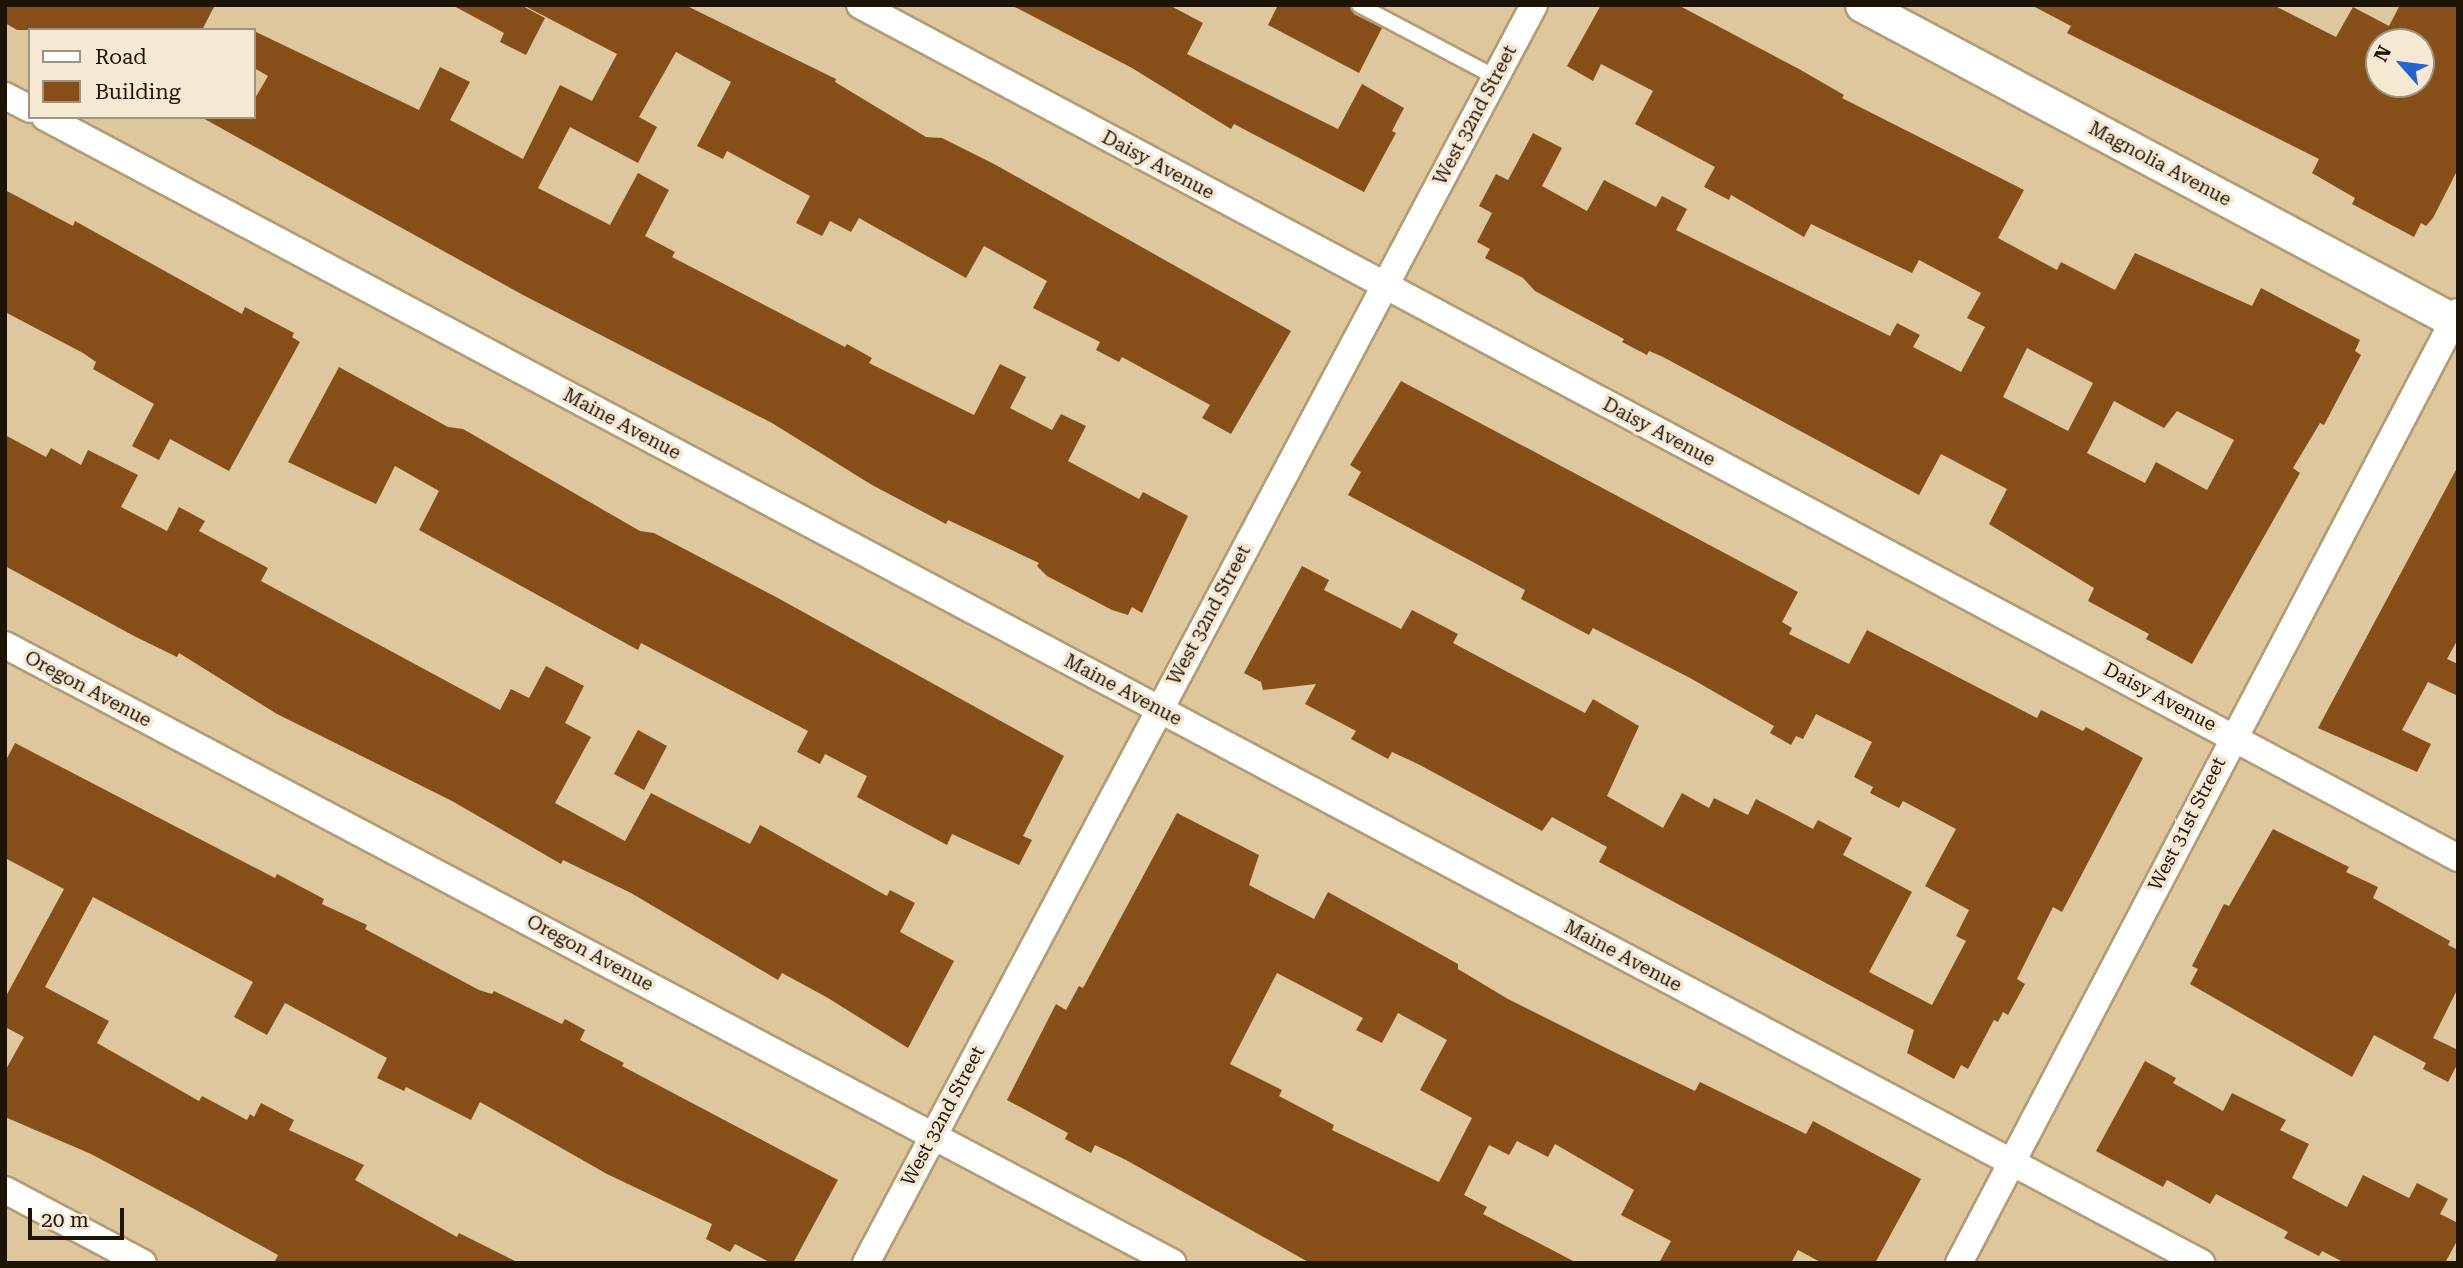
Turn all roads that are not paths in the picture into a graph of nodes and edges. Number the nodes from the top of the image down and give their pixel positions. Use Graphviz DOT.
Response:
graph roads {
  1 [pos="860,5"];
  2 [pos="1359,5"];
  3 [pos="1534,5"];
  4 [pos="1862,5"];
  5 [pos="1495,77"];
  6 [pos="5,96"];
  7 [pos="28,108"];
  8 [pos="48,119"];
  9 [pos="1383,286"];
  10 [pos="2456,318"];
  11 [pos="5,645"];
  12 [pos="1160,709"];
  13 [pos="2233,736"];
  14 [pos="2458,858"];
  15 [pos="933,1135"];
  16 [pos="2013,1164"];
  17 [pos="5,1190"];
  18 [pos="143,1263"];
  19 [pos="866,1263"];
  20 [pos="1174,1263"];
  21 [pos="1959,1263"];
  22 [pos="2201,1263"];
  1 -- 9 [label="street, Daisy Avenue"];
  2 -- 5 [label="lane"];
  3 -- 5 [label="street, West 32nd Street"];
  4 -- 10 [label="street, Magnolia Avenue"];
  5 -- 9 [label="street, West 32nd Street"];
  6 -- 7 [label="street"];
  8 -- 12 [label="street, Maine Avenue"];
  9 -- 12 [label="street, West 32nd Street"];
  9 -- 13 [label="street, Daisy Avenue"];
  10 -- 13 [label="street, West 31st Street"];
  11 -- 15 [label="street, Oregon Avenue"];
  12 -- 15 [label="street, West 32nd Street"];
  12 -- 16 [label="street, Maine Avenue"];
  13 -- 14 [label="street, Daisy Avenue"];
  13 -- 16 [label="street, West 31st Street"];
  15 -- 19 [label="street, West 32nd Street"];
  15 -- 20 [label="street, Oregon Avenue"];
  16 -- 21 [label="street, West 31st Street"];
  16 -- 22 [label="street, Maine Avenue"];
  17 -- 18 [label="street"];
}
